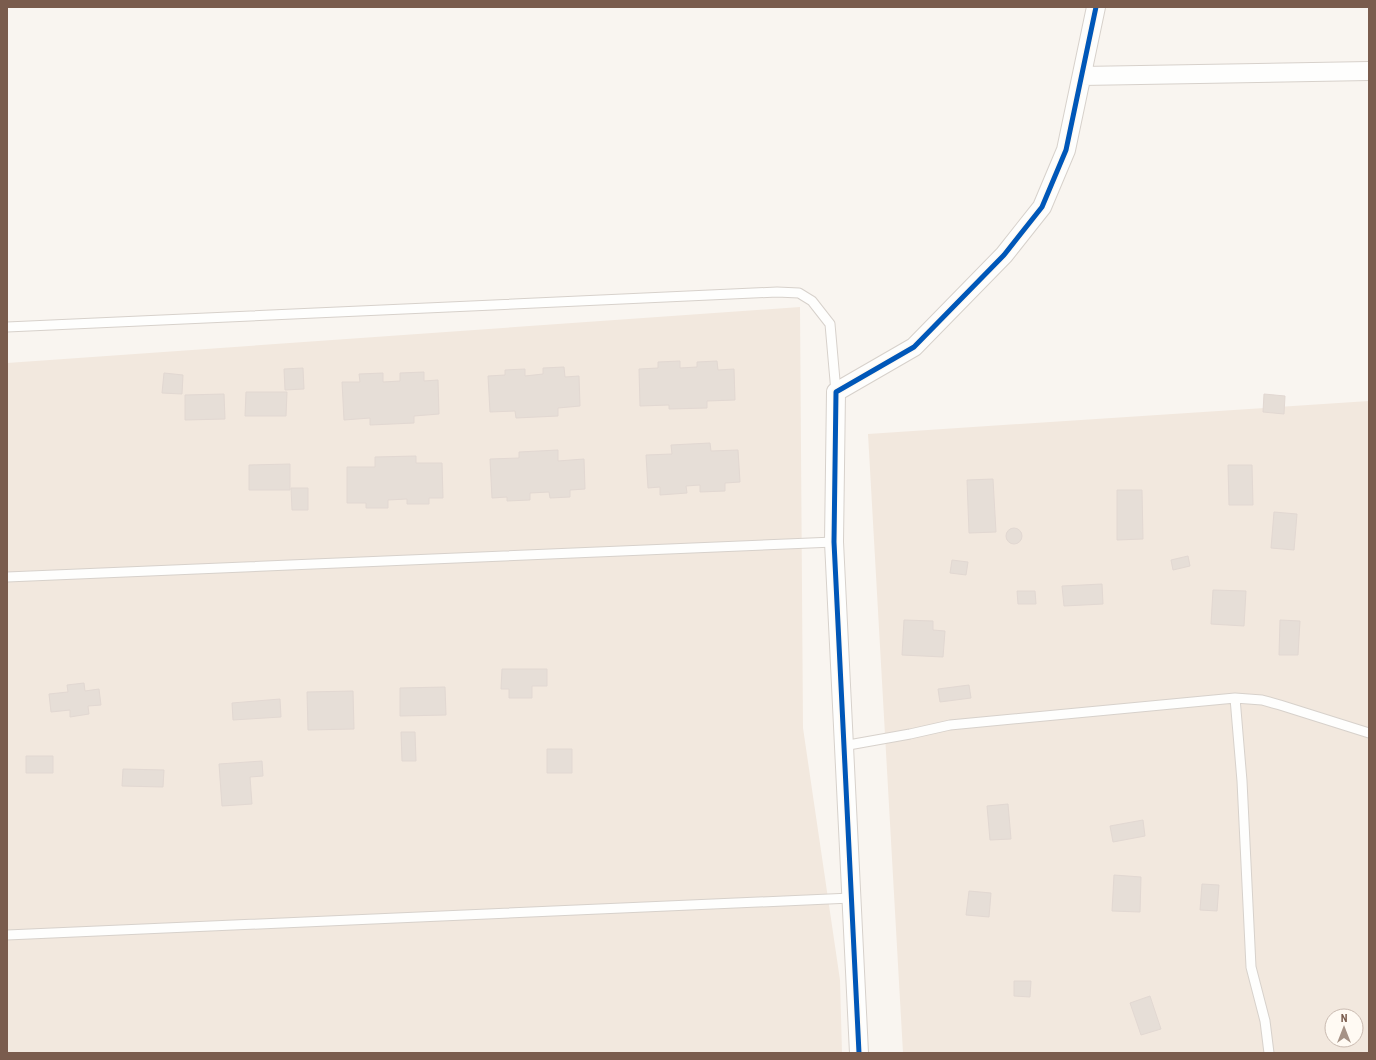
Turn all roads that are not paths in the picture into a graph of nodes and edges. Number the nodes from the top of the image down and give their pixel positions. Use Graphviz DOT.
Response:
graph roads {
  1 [pos="1096,7"];
  2 [pos="1369,71"];
  3 [pos="1082,76"];
  4 [pos="7,327"];
  5 [pos="836,392"];
  6 [pos="834,542"];
  7 [pos="7,577"];
  8 [pos="1235,698"];
  9 [pos="1369,732"];
  10 [pos="843,746"];
  11 [pos="851,898"];
  12 [pos="7,935"];
  13 [pos="859,1053"];
  14 [pos="1269,1053"];
  1 -- 3 [label="street"];
  2 -- 3 [label="street"];
  3 -- 5 [label="street"];
  4 -- 5 [label="lane"];
  5 -- 6 [label="street"];
  6 -- 7 [label="lane"];
  6 -- 10 [label="street"];
  8 -- 9 [label="lane"];
  8 -- 10 [label="lane"];
  8 -- 14 [label="lane"];
  10 -- 11 [label="street"];
  11 -- 12 [label="lane"];
  11 -- 13 [label="street"];
}
